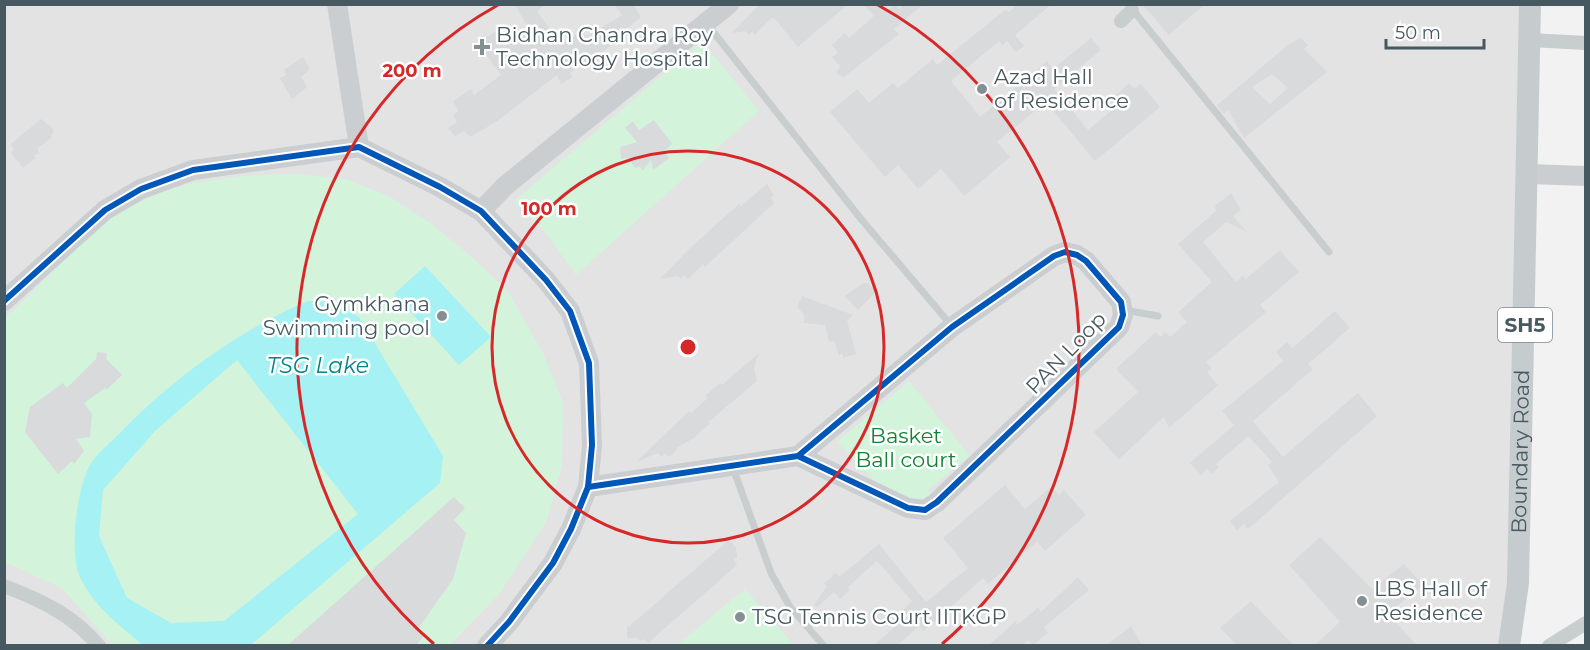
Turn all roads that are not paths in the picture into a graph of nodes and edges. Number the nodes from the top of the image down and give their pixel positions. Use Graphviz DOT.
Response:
graph roads {
  1 [pos="337,4"];
  2 [pos="729,4"];
  3 [pos="1530,4"];
  4 [pos="1133,6"];
  5 [pos="1121,21"];
  6 [pos="707,24"];
  7 [pos="1530,40"];
  8 [pos="1586,43"];
  9 [pos="359,147"];
  10 [pos="1528,174"];
  11 [pos="1586,176"];
  12 [pos="481,211"];
  13 [pos="1329,252"];
  14 [pos="4,301"];
  15 [pos="1122,310"];
  16 [pos="1158,315"];
  17 [pos="952,327"];
  18 [pos="798,456"];
  19 [pos="732,466"];
  20 [pos="588,487"];
  21 [pos="4,586"];
  22 [pos="1586,623"];
  23 [pos="99,645"];
  24 [pos="487,645"];
  25 [pos="824,645"];
  26 [pos="1509,645"];
  27 [pos="1549,645"];
  1 -- 9 [label="street"];
  2 -- 6 [label="street"];
  3 -- 7 [label="main road, Boundary Road / SH5"];
  4 -- 5 [label="street"];
  4 -- 13 [label="lane"];
  6 -- 12 [label="street"];
  6 -- 17 [label="lane"];
  7 -- 8 [label="street"];
  7 -- 10 [label="main road, Boundary Road / SH5"];
  9 -- 12 [label="street"];
  9 -- 14 [label="street"];
  10 -- 11 [label="street"];
  10 -- 26 [label="main road, Boundary Road / SH5"];
  12 -- 20 [label="street"];
  15 -- 16 [label="lane"];
  15 -- 17 [label="street, PAN Loop"];
  15 -- 18 [label="street, PAN Loop"];
  17 -- 18 [label="street, PAN Loop"];
  18 -- 19 [label="street"];
  19 -- 20 [label="street"];
  19 -- 25 [label="lane"];
  20 -- 24 [label="street"];
  21 -- 23 [label="street"];
  22 -- 27 [label="street"];
}
